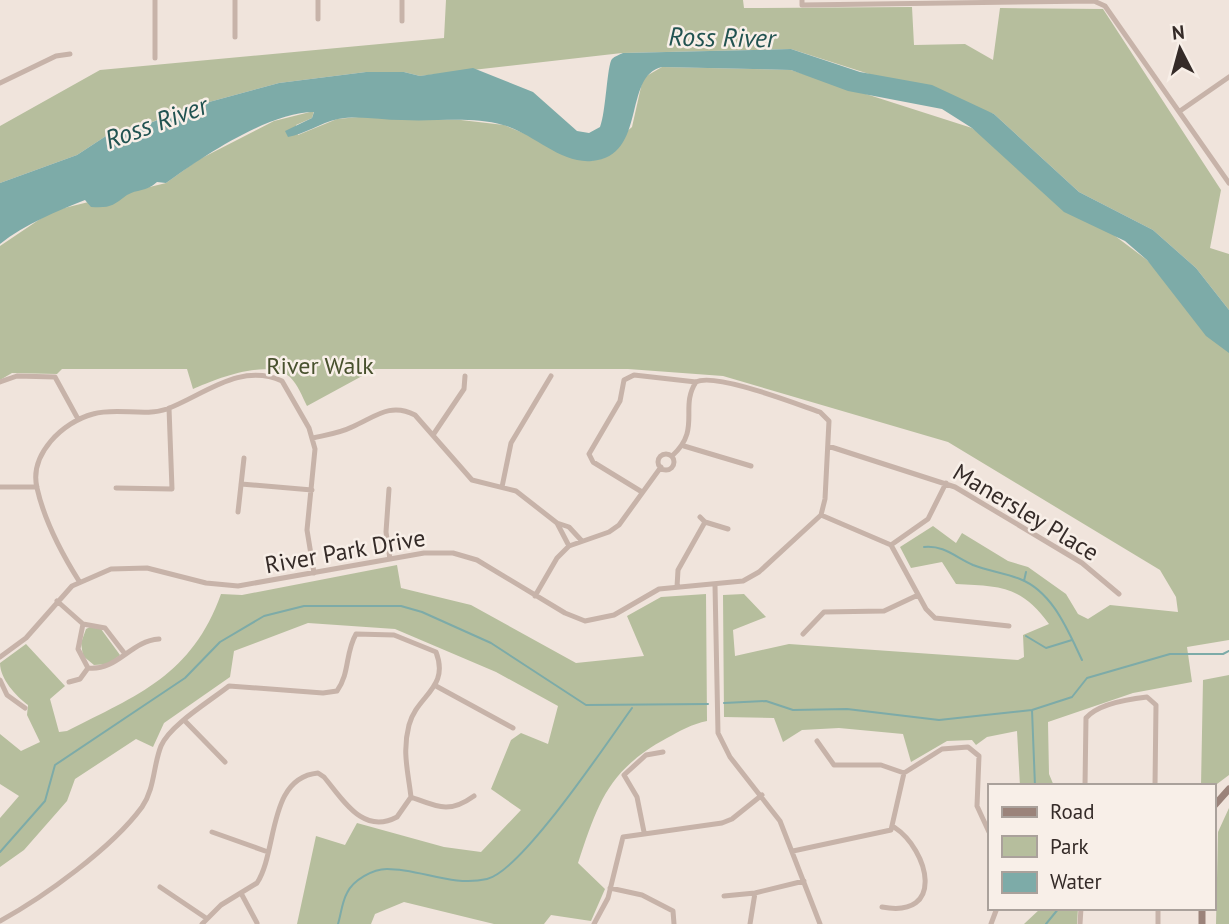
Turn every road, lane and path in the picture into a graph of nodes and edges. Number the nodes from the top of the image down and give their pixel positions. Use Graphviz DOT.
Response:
graph roads {
  1 [pos="155,0"];
  2 [pos="235,0"];
  3 [pos="318,0"];
  4 [pos="402,0"];
  5 [pos="954,1"];
  6 [pos="1031,1"];
  7 [pos="1070,1"];
  8 [pos="1095,1"];
  9 [pos="802,2"];
  10 [pos="318,19"];
  11 [pos="402,22"];
  12 [pos="235,37"];
  13 [pos="70,54"];
  14 [pos="155,58"];
  15 [pos="1229,77"];
  16 [pos="0,83"];
  17 [pos="1180,111"];
  18 [pos="1229,183"];
  19 [pos="465,376"];
  20 [pos="551,376"];
  21 [pos="0,382"];
  22 [pos="696,383"];
  23 [pos="169,408"];
  24 [pos="78,419"];
  25 [pos="433,435"];
  26 [pos="313,438"];
  27 [pos="684,446"];
  28 [pos="828,446"];
  29 [pos="672,456"];
  30 [pos="244,458"];
  31 [pos="751,466"];
  32 [pos="661,467"];
  33 [pos="946,483"];
  34 [pos="241,484"];
  35 [pos="502,486"];
  36 [pos="0,487"];
  37 [pos="37,487"];
  38 [pos="116,488"];
  39 [pos="389,489"];
  40 [pos="312,490"];
  41 [pos="642,492"];
  42 [pos="238,512"];
  43 [pos="821,515"];
  44 [pos="700,517"];
  45 [pos="705,522"];
  46 [pos="557,523"];
  47 [pos="728,529"];
  48 [pos="581,540"];
  49 [pos="891,545"];
  50 [pos="569,546"];
  51 [pos="390,559"];
  52 [pos="314,573"];
  53 [pos="79,581"];
  54 [pos="715,585"];
  55 [pos="677,587"];
  56 [pos="1119,594"];
  57 [pos="918,595"];
  58 [pos="535,596"];
  59 [pos="57,601"];
  60 [pos="83,624"];
  61 [pos="1009,626"];
  62 [pos="803,634"];
  63 [pos="159,639"];
  64 [pos="125,654"];
  65 [pos="0,657"];
  66 [pos="89,668"];
  67 [pos="0,680"];
  68 [pos="69,682"];
  69 [pos="436,686"];
  70 [pos="25,708"];
  71 [pos="185,721"];
  72 [pos="513,728"];
  73 [pos="817,741"];
  74 [pos="663,752"];
  75 [pos="225,762"];
  76 [pos="904,773"];
  77 [pos="1085,784"];
  78 [pos="1155,784"];
  79 [pos="1229,789"];
  80 [pos="762,795"];
  81 [pos="474,796"];
  82 [pos="411,797"];
  83 [pos="1215,805"];
  84 [pos="894,827"];
  85 [pos="988,830"];
  86 [pos="212,832"];
  87 [pos="644,832"];
  88 [pos="793,851"];
  89 [pos="268,852"];
  90 [pos="804,881"];
  91 [pos="160,887"];
  92 [pos="610,888"];
  93 [pos="755,893"];
  94 [pos="242,895"];
  95 [pos="724,896"];
  96 [pos="882,907"];
  97 [pos="206,918"];
  98 [pos="0,921"];
  99 [pos="257,923"];
  100 [pos="202,924"];
  101 [pos="594,924"];
  102 [pos="674,924"];
  103 [pos="750,924"];
  104 [pos="820,924"];
  1 -- 14 [label="street"];
  2 -- 12 [label="street"];
  3 -- 10 [label="street"];
  4 -- 11 [label="street"];
  5 -- 6 [label="street"];
  5 -- 9 [label="street"];
  6 -- 7 [label="street"];
  7 -- 8 [label="street"];
  8 -- 17 [label="street"];
  13 -- 16 [label="street"];
  15 -- 17 [label="street"];
  17 -- 18 [label="street"];
  19 -- 25 [label="street"];
  20 -- 35 [label="street"];
  21 -- 24 [label="street"];
  22 -- 27 [label="street"];
  22 -- 28 [label="street"];
  22 -- 41 [label="street"];
  23 -- 24 [label="street"];
  23 -- 26 [label="street"];
  23 -- 38 [label="street"];
  24 -- 37 [label="street"];
  25 -- 26 [label="street"];
  25 -- 35 [label="street"];
  26 -- 40 [label="street"];
  27 -- 29 [label="street"];
  27 -- 31 [label="street"];
  28 -- 33 [label="street, Manersley Place"];
  28 -- 43 [label="street"];
  29 -- 32 [label="street"];
  29 -- 32 [label="street"];
  30 -- 34 [label="street"];
  32 -- 41 [label="street"];
  33 -- 49 [label="street"];
  33 -- 56 [label="street, Manersley Place"];
  34 -- 40 [label="street"];
  34 -- 42 [label="street"];
  35 -- 46 [label="street"];
  36 -- 37 [label="street"];
  37 -- 53 [label="street"];
  39 -- 51 [label="street"];
  40 -- 52 [label="street"];
  41 -- 48 [label="street"];
  43 -- 49 [label="street"];
  43 -- 54 [label="street, River Park Drive"];
  44 -- 45 [label="street"];
  45 -- 47 [label="street"];
  45 -- 55 [label="street"];
  46 -- 48 [label="street"];
  46 -- 50 [label="street"];
  48 -- 50 [label="street"];
  49 -- 57 [label="street"];
  50 -- 58 [label="street"];
  51 -- 52 [label="street, River Park Drive"];
  51 -- 58 [label="street, River Park Drive"];
  52 -- 53 [label="street, River Park Drive"];
  53 -- 59 [label="street, River Park Drive"];
  54 -- 55 [label="street, River Park Drive"];
  54 -- 80 [label="street"];
  55 -- 58 [label="street, River Park Drive"];
  57 -- 61 [label="street"];
  57 -- 62 [label="street"];
  59 -- 60 [label="street"];
  59 -- 65 [label="street, River Park Drive"];
  60 -- 64 [label="street"];
  60 -- 66 [label="street"];
  63 -- 64 [label="street"];
  64 -- 66 [label="street"];
  66 -- 68 [label="street"];
  67 -- 70 [label="street"];
  69 -- 71 [label="street"];
  69 -- 72 [label="street"];
  69 -- 82 [label="street"];
  71 -- 75 [label="street"];
  71 -- 98 [label="street"];
  73 -- 76 [label="street"];
  74 -- 87 [label="street"];
  76 -- 84 [label="street"];
  76 -- 85 [label="street"];
  77 -- 78 [label="street"];
  79 -- 83 [label="street"];
  80 -- 87 [label="street"];
  80 -- 88 [label="street"];
  81 -- 82 [label="street"];
  82 -- 89 [label="street"];
  84 -- 88 [label="street"];
  84 -- 96 [label="street"];
  86 -- 89 [label="street"];
  87 -- 92 [label="street"];
  88 -- 90 [label="street"];
  89 -- 94 [label="street"];
  90 -- 93 [label="street"];
  90 -- 104 [label="street"];
  91 -- 97 [label="street"];
  92 -- 101 [label="street"];
  92 -- 102 [label="street"];
  93 -- 95 [label="street"];
  93 -- 103 [label="street"];
  94 -- 97 [label="street"];
  94 -- 99 [label="street"];
  97 -- 100 [label="street"];
}
